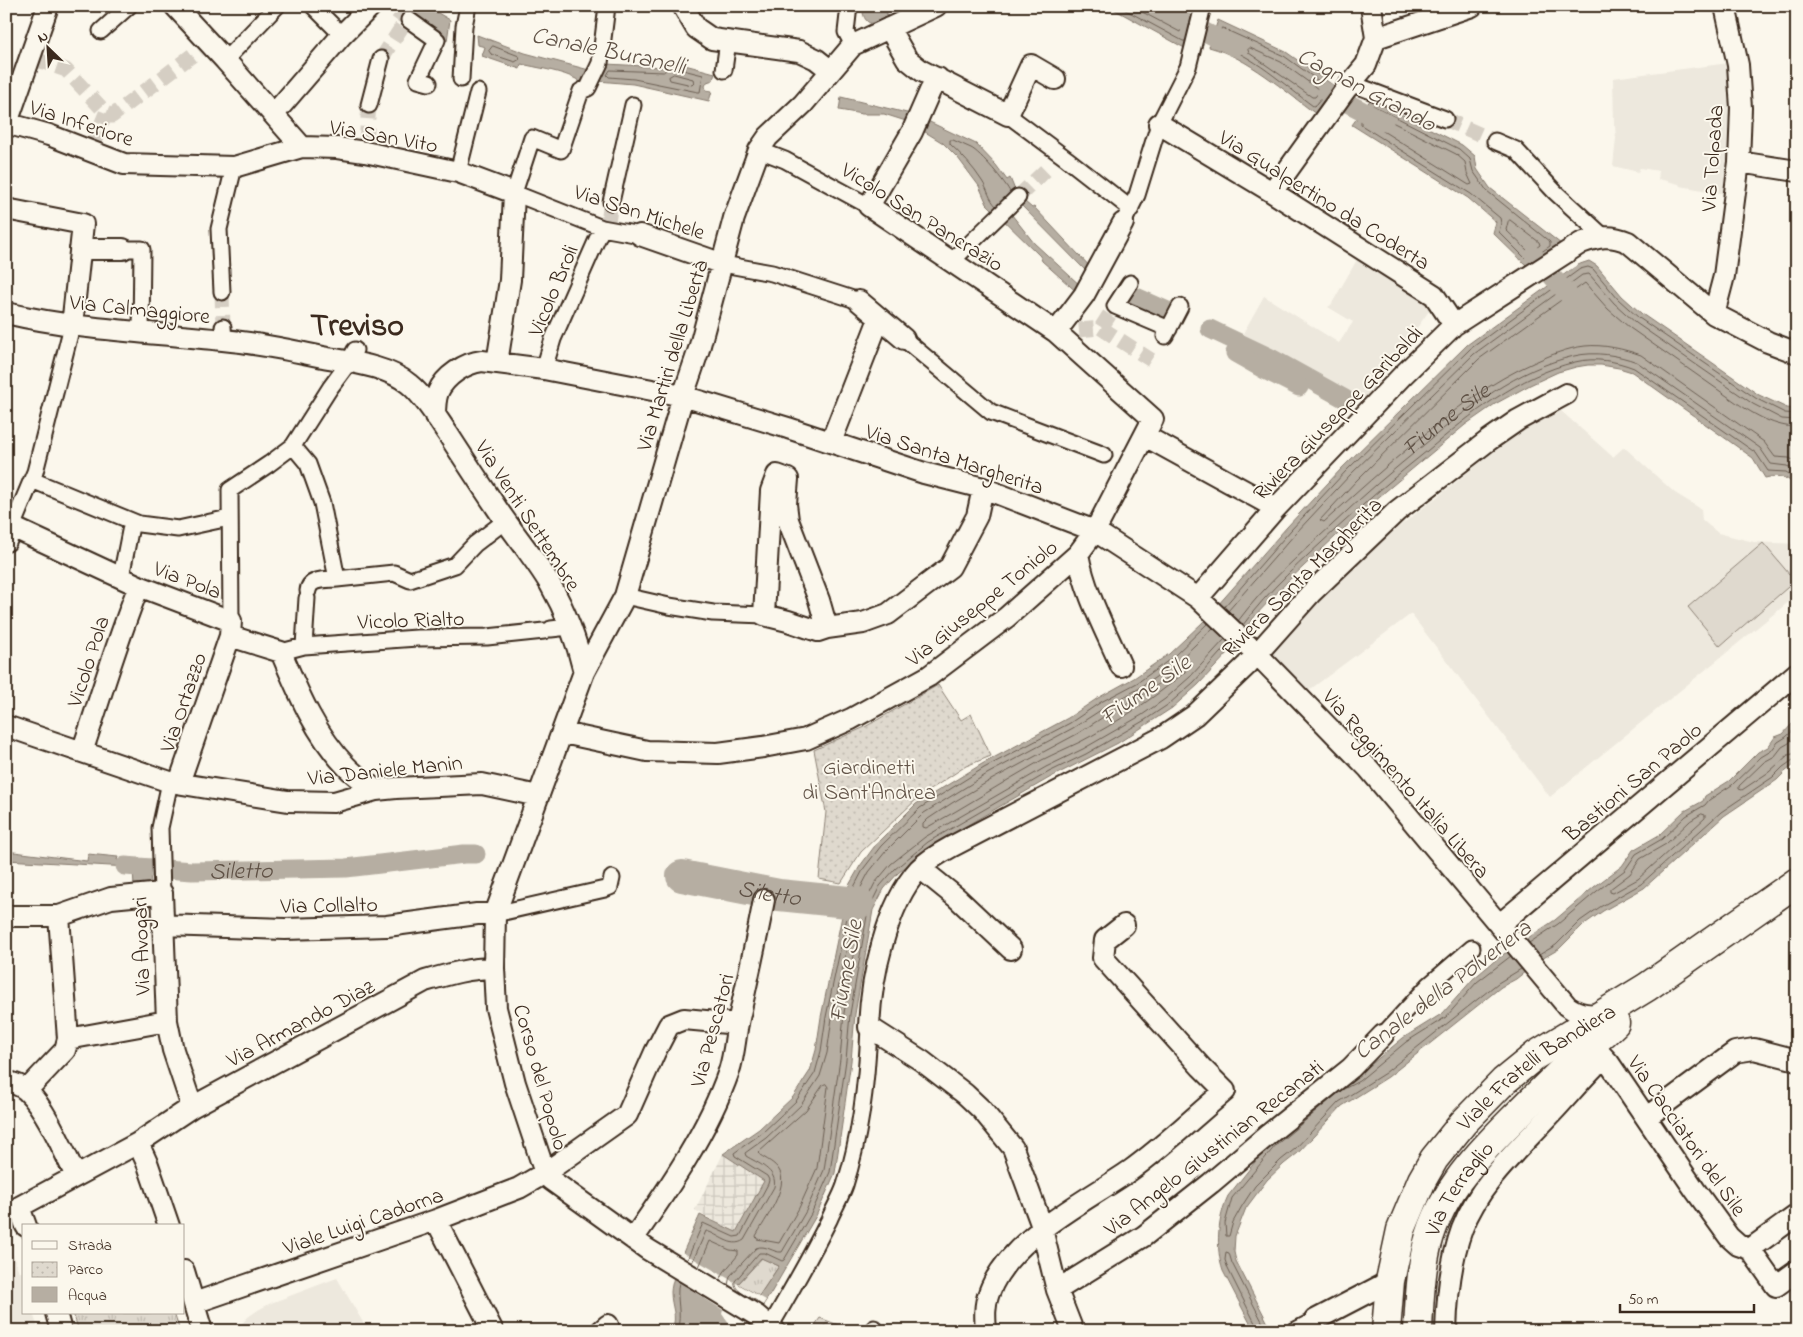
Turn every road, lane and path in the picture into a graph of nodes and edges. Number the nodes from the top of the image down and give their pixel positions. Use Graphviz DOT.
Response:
graph roads {
  1 [pos="48,6"];
  2 [pos="129,6"];
  3 [pos="175,6"];
  4 [pos="277,6"];
  5 [pos="313,6"];
  6 [pos="371,6"];
  7 [pos="468,6"];
  8 [pos="607,6"];
  9 [pos="849,6"];
  10 [pos="1371,6"];
  11 [pos="1472,6"];
  12 [pos="1725,6"];
  13 [pos="930,8"];
  14 [pos="1202,9"];
  15 [pos="688,10"];
  16 [pos="409,20"];
  17 [pos="889,28"];
  18 [pos="101,31"];
  19 [pos="342,35"];
  20 [pos="1376,38"];
  21 [pos="728,41"];
  22 [pos="853,45"];
  23 [pos="381,59"];
  24 [pos="225,60"];
  25 [pos="724,70"];
  26 [pos="830,70"];
  27 [pos="938,78"];
  28 [pos="461,79"];
  29 [pos="1055,79"];
  30 [pos="430,83"];
  31 [pos="1348,86"];
  32 [pos="478,92"];
  33 [pos="369,105"];
  34 [pos="632,105"];
  35 [pos="274,114"];
  36 [pos="1008,115"];
  37 [pos="1445,119"];
  38 [pos="6,123"];
  39 [pos="1159,124"];
  40 [pos="1495,141"];
  41 [pos="302,147"];
  42 [pos="759,150"];
  43 [pos="1739,162"];
  44 [pos="234,167"];
  45 [pos="1797,171"];
  46 [pos="458,172"];
  47 [pos="514,192"];
  48 [pos="1272,192"];
  49 [pos="1018,197"];
  50 [pos="611,202"];
  51 [pos="869,206"];
  52 [pos="6,209"];
  53 [pos="1126,216"];
  54 [pos="606,227"];
  55 [pos="640,236"];
  56 [pos="1590,241"];
  57 [pos="80,249"];
  58 [pos="133,249"];
  59 [pos="952,261"];
  60 [pos="723,264"];
  61 [pos="1130,283"];
  62 [pos="222,292"];
  63 [pos="859,302"];
  64 [pos="1180,307"];
  65 [pos="6,313"];
  66 [pos="1714,314"];
  67 [pos="879,320"];
  68 [pos="1454,325"];
  69 [pos="72,326"];
  70 [pos="1056,332"];
  71 [pos="142,334"];
  72 [pos="904,338"];
  73 [pos="1797,354"];
  74 [pos="352,356"];
  75 [pos="497,363"];
  76 [pos="544,369"];
  77 [pos="1566,394"];
  78 [pos="683,396"];
  79 [pos="436,416"];
  80 [pos="1148,428"];
  81 [pos="831,442"];
  82 [pos="293,446"];
  83 [pos="1104,455"];
  84 [pos="34,476"];
  85 [pos="983,488"];
  86 [pos="1276,508"];
  87 [pos="229,518"];
  88 [pos="505,521"];
  89 [pos="136,522"];
  90 [pos="8,531"];
  91 [pos="1095,531"];
  92 [pos="1078,554"];
  93 [pos="337,579"];
  94 [pos="129,581"];
  95 [pos="625,596"];
  96 [pos="1203,603"];
  97 [pos="764,615"];
  98 [pos="230,628"];
  99 [pos="827,628"];
  100 [pos="555,629"];
  101 [pos="304,646"];
  102 [pos="1249,647"];
  103 [pos="281,652"];
  104 [pos="1120,666"];
  105 [pos="584,672"];
  106 [pos="1797,673"];
  107 [pos="6,726"];
  108 [pos="562,733"];
  109 [pos="82,752"];
  110 [pos="174,782"];
  111 [pos="376,790"];
  112 [pos="538,796"];
  113 [pos="920,868"];
  114 [pos="612,878"];
  115 [pos="1797,882"];
  116 [pos="162,889"];
  117 [pos="764,900"];
  118 [pos="495,914"];
  119 [pos="6,916"];
  120 [pos="59,916"];
  121 [pos="164,925"];
  122 [pos="1124,925"];
  123 [pos="1502,929"];
  124 [pos="1472,948"];
  125 [pos="1011,949"];
  126 [pos="494,968"];
  127 [pos="1647,988"];
  128 [pos="1608,1012"];
  129 [pos="167,1021"];
  130 [pos="738,1024"];
  131 [pos="869,1027"];
  132 [pos="1384,1035"];
  133 [pos="68,1039"];
  134 [pos="1587,1048"];
  135 [pos="1797,1060"];
  136 [pos="1609,1063"];
  137 [pos="6,1082"];
  138 [pos="27,1090"];
  139 [pos="192,1106"];
  140 [pos="1541,1108"];
  141 [pos="1647,1117"];
  142 [pos="138,1143"];
  143 [pos="545,1173"];
  144 [pos="76,1176"];
  145 [pos="12,1210"];
  146 [pos="1797,1215"];
  147 [pos="436,1220"];
  148 [pos="24,1224"];
  149 [pos="169,1224"];
  150 [pos="1041,1230"];
  151 [pos="633,1239"];
  152 [pos="1750,1249"];
  153 [pos="1797,1271"];
  154 [pos="185,1274"];
  155 [pos="1390,1281"];
  156 [pos="1057,1290"];
  157 [pos="194,1303"];
  158 [pos="56,1314"];
  159 [pos="1315,1320"];
  160 [pos="766,1326"];
  161 [pos="61,1331"];
  162 [pos="202,1331"];
  163 [pos="493,1331"];
  164 [pos="986,1331"];
  165 [pos="1072,1331"];
  166 [pos="1294,1331"];
  167 [pos="1386,1331"];
  168 [pos="1418,1331"];
  169 [pos="1446,1331"];
  1 -- 38 [label="street"];
  2 -- 18 [label="street"];
  3 -- 24 [label="street"];
  4 -- 24 [label="street"];
  5 -- 19 [label="street"];
  6 -- 19 [label="street"];
  7 -- 28 [label="street"];
  8 -- 47 [label="street"];
  9 -- 22 [label="street"];
  10 -- 20 [label="street"];
  11 -- 20 [label="street"];
  12 -- 43 [label="street, Via Tolpada"];
  13 -- 17 [label="street"];
  14 -- 39 [label="street"];
  15 -- 21 [label="street"];
  16 -- 30 [label="street"];
  17 -- 22 [label="street"];
  17 -- 27 [label="street"];
  19 -- 35 [label="street"];
  20 -- 31 [label="street"];
  21 -- 25 [label="street"];
  21 -- 26 [label="street"];
  22 -- 26 [label="street, Via Martiri della Libertà"];
  23 -- 33 [label="street"];
  24 -- 35 [label="street"];
  26 -- 42 [label="street, Via Martiri della Libertà"];
  27 -- 36 [label="street"];
  27 -- 51 [label="street"];
  29 -- 36 [label="street"];
  31 -- 37 [label="street"];
  31 -- 48 [label="street"];
  32 -- 46 [label="street"];
  34 -- 50 [label="street"];
  35 -- 41 [label="street"];
  36 -- 53 [label="street"];
  38 -- 44 [label="street, Via Inferiore"];
  39 -- 48 [label="street, Via Gualpertino da Coderta"];
  39 -- 53 [label="street"];
  40 -- 56 [label="street"];
  41 -- 44 [label="street, Via San Vito"];
  41 -- 46 [label="street, Via San Vito"];
  42 -- 51 [label="street, Vicolo San Pancrazio"];
  42 -- 60 [label="street, Via Martiri della Libertà"];
  43 -- 45 [label="street"];
  43 -- 66 [label="street, Via Tolpada"];
  44 -- 62 [label="street"];
  46 -- 47 [label="street, Via San Vito"];
  47 -- 54 [label="street, Via San Michele"];
  47 -- 75 [label="street"];
  48 -- 68 [label="street, Via Gualpertino da Coderta"];
  49 -- 59 [label="street"];
  51 -- 59 [label="street, Vicolo San Pancrazio"];
  52 -- 57 [label="street"];
  53 -- 70 [label="street"];
  54 -- 55 [label="street, Via San Michele"];
  54 -- 76 [label="street, Vicolo Broli"];
  55 -- 60 [label="street, Via San Michele"];
  56 -- 66 [label="street"];
  56 -- 68 [label="street, Riviera Giuseppe Garibaldi"];
  57 -- 58 [label="street"];
  57 -- 69 [label="street"];
  58 -- 71 [label="street"];
  59 -- 70 [label="street, Vicolo San Pancrazio"];
  60 -- 63 [label="street"];
  60 -- 78 [label="street, Via Martiri della Libertà"];
  61 -- 64 [label="street"];
  63 -- 67 [label="street"];
  65 -- 69 [label="street, Via Calmaggiore"];
  66 -- 73 [label="street"];
  67 -- 72 [label="street"];
  67 -- 81 [label="street"];
  68 -- 86 [label="street, Riviera Giuseppe Garibaldi"];
  69 -- 71 [label="street, Via Calmaggiore"];
  69 -- 84 [label="street"];
  70 -- 80 [label="street, Vicolo San Pancrazio"];
  71 -- 74 [label="street, Via Calmaggiore"];
  72 -- 83 [label="street"];
  74 -- 79 [label="street, Via Venti Settembre"];
  74 -- 82 [label="street"];
  75 -- 76 [label="street, Via Santa Margherita"];
  75 -- 79 [label="street, Via Santa Margherita"];
  76 -- 78 [label="street, Via Santa Margherita"];
  77 -- 102 [label="street, Riviera Santa Margherita"];
  78 -- 81 [label="street, Via Santa Margherita"];
  78 -- 95 [label="street, Via Martiri della Libertà"];
  79 -- 88 [label="street, Via Venti Settembre"];
  80 -- 86 [label="street, Vicolo San Pancrazio"];
  80 -- 91 [label="street, Via Giuseppe Toniolo"];
  81 -- 85 [label="street, Via Santa Margherita"];
  82 -- 87 [label="street"];
  82 -- 93 [label="street"];
  84 -- 89 [label="street"];
  84 -- 90 [label="street"];
  85 -- 91 [label="street, Via Santa Margherita"];
  85 -- 99 [label="street"];
  86 -- 96 [label="street, Riviera Giuseppe Garibaldi"];
  87 -- 89 [label="street"];
  87 -- 98 [label="street"];
  88 -- 93 [label="street"];
  88 -- 100 [label="street, Via Venti Settembre"];
  89 -- 94 [label="street"];
  90 -- 94 [label="street, Via Pola"];
  91 -- 92 [label="street, Via Giuseppe Toniolo"];
  91 -- 96 [label="street, Via Santa Margherita"];
  92 -- 104 [label="street"];
  92 -- 108 [label="street, Via Giuseppe Toniolo"];
  93 -- 101 [label="street"];
  94 -- 98 [label="street, Via Pola"];
  94 -- 109 [label="street, Vicolo Pola"];
  95 -- 97 [label="street"];
  95 -- 105 [label="street, Via Martiri della Libertà"];
  96 -- 102 [label="street, Via Reggimento Italia Libera"];
  97 -- 99 [label="street"];
  97 -- 99 [label="street"];
  98 -- 103 [label="street, Via Pola"];
  98 -- 110 [label="street, Via Ortazzo"];
  100 -- 101 [label="street, Vicolo Rialto"];
  100 -- 105 [label="street, Via Venti Settembre"];
  101 -- 103 [label="street, Vicolo Rialto"];
  102 -- 113 [label="street, Riviera Santa Margherita"];
  102 -- 123 [label="street, Via Reggimento Italia Libera"];
  103 -- 111 [label="street"];
  105 -- 108 [label="street, Corso del Popolo"];
  106 -- 123 [label="street, Bastioni San Paolo"];
  107 -- 109 [label="street, Via Daniele Manin"];
  108 -- 112 [label="street, Corso del Popolo"];
  109 -- 110 [label="street, Via Daniele Manin"];
  110 -- 111 [label="street, Via Daniele Manin"];
  110 -- 116 [label="street, Via Avogari"];
  111 -- 112 [label="street, Via Daniele Manin"];
  112 -- 118 [label="street, Corso del Popolo"];
  113 -- 125 [label="street"];
  113 -- 131 [label="street, Riviera Santa Margherita"];
  114 -- 118 [label="street"];
  115 -- 127 [label="main road, Viale Fratelli Bandiera"];
  116 -- 120 [label="street"];
  116 -- 121 [label="street, Via Avogari"];
  117 -- 130 [label="street, Via Pescatori"];
  118 -- 121 [label="street, Via Collalto"];
  118 -- 126 [label="street, Corso del Popolo"];
  119 -- 120 [label="street"];
  120 -- 133 [label="street"];
  121 -- 129 [label="street, Via Avogari"];
  122 -- 150 [label="street"];
  123 -- 128 [label="street, Via Reggimento Italia Libera"];
  124 -- 132 [label="street, Via Angelo Giustinian Recanati"];
  126 -- 139 [label="street, Via Armando Diaz"];
  126 -- 143 [label="street, Corso del Popolo"];
  127 -- 128 [label="main road, Viale Fratelli Bandiera"];
  127 -- 134 [label="main road, Via Terraglio"];
  128 -- 155 [label="main road, Viale Fratelli Bandiera"];
  129 -- 133 [label="street"];
  129 -- 139 [label="street, Via Avogari"];
  130 -- 143 [label="street, Viale Luigi Cadorna"];
  130 -- 151 [label="street, Via Pescatori"];
  131 -- 150 [label="street"];
  131 -- 160 [label="street, Riviera Santa Margherita"];
  132 -- 156 [label="street, Via Angelo Giustinian Recanati"];
  133 -- 138 [label="street"];
  134 -- 136 [label="street, Via Cacciatori del Sile"];
  134 -- 140 [label="main road, Via Terraglio"];
  135 -- 141 [label="street"];
  136 -- 140 [label="street, Viale Fratelli Bandiera"];
  136 -- 141 [label="street, Via Cacciatori del Sile"];
  137 -- 138 [label="street"];
  138 -- 144 [label="street"];
  139 -- 142 [label="street, Via Armando Diaz"];
  140 -- 168 [label="main road, Via Terraglio"];
  140 -- 169 [label="street, Viale Fratelli Bandiera"];
  141 -- 152 [label="street, Via Cacciatori del Sile"];
  142 -- 144 [label="street, Via Armando Diaz"];
  142 -- 149 [label="street"];
  143 -- 147 [label="street, Viale Luigi Cadorna"];
  143 -- 151 [label="street, Corso del Popolo"];
  144 -- 145 [label="street, Via Armando Diaz"];
  145 -- 148 [label="street"];
  146 -- 152 [label="street, Via Cacciatori del Sile"];
  147 -- 157 [label="street, Viale Luigi Cadorna"];
  147 -- 163 [label="street"];
  150 -- 156 [label="street"];
  150 -- 164 [label="street"];
  151 -- 160 [label="street, Corso del Popolo"];
  152 -- 153 [label="street, Via Cacciatori del Sile"];
  154 -- 157 [label="street"];
  155 -- 159 [label="street"];
  155 -- 167 [label="main road, Viale Fratelli Bandiera"];
  156 -- 165 [label="street"];
  157 -- 162 [label="street"];
  158 -- 161 [label="street"];
  159 -- 166 [label="street"];
}
